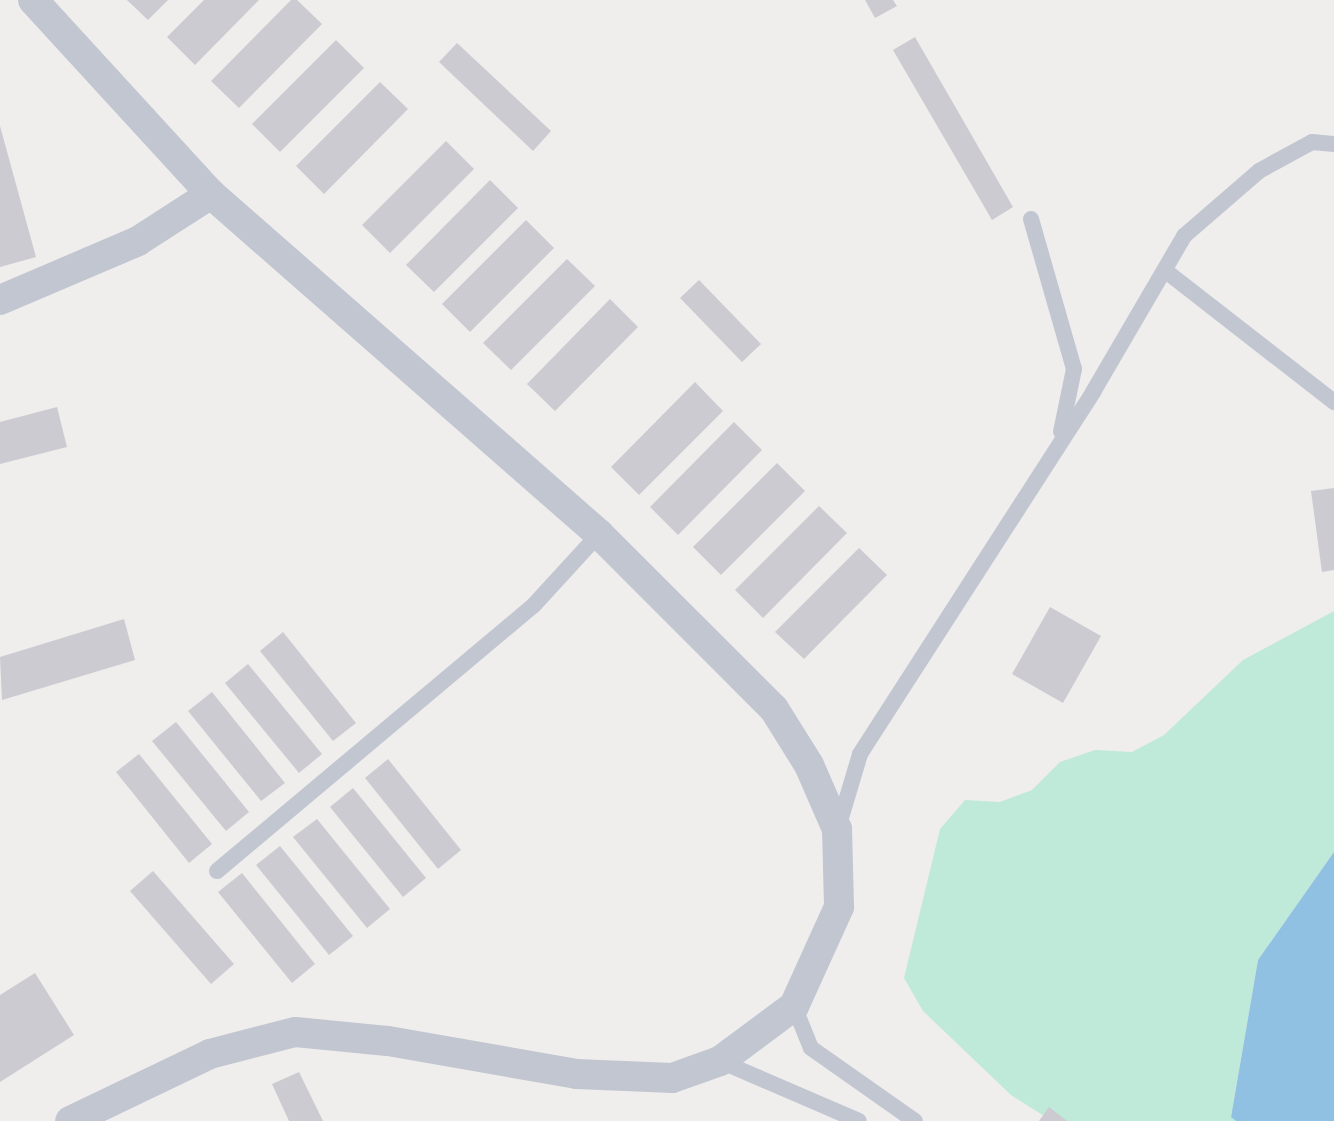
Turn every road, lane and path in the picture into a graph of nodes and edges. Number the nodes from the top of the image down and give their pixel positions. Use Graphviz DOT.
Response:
graph roads {
  1 [pos="33,0"];
  2 [pos="1334,144"];
  3 [pos="211,194"];
  4 [pos="1031,219"];
  5 [pos="1167,272"];
  6 [pos="0,300"];
  7 [pos="1334,402"];
  8 [pos="1059,442"];
  9 [pos="599,534"];
  10 [pos="837,829"];
  11 [pos="217,871"];
  12 [pos="794,1006"];
  13 [pos="720,1061"];
  14 [pos="70,1121"];
  15 [pos="859,1121"];
  16 [pos="915,1121"];
  1 -- 3 [label="street"];
  2 -- 5 [label="lane"];
  3 -- 6 [label="street"];
  3 -- 9 [label="street"];
  4 -- 8 [label="lane"];
  5 -- 7 [label="lane"];
  5 -- 8 [label="lane"];
  8 -- 10 [label="lane"];
  9 -- 10 [label="street"];
  9 -- 11 [label="lane"];
  10 -- 12 [label="street"];
  12 -- 13 [label="street"];
  12 -- 16 [label="lane"];
  13 -- 14 [label="street"];
  13 -- 15 [label="lane"];
}
